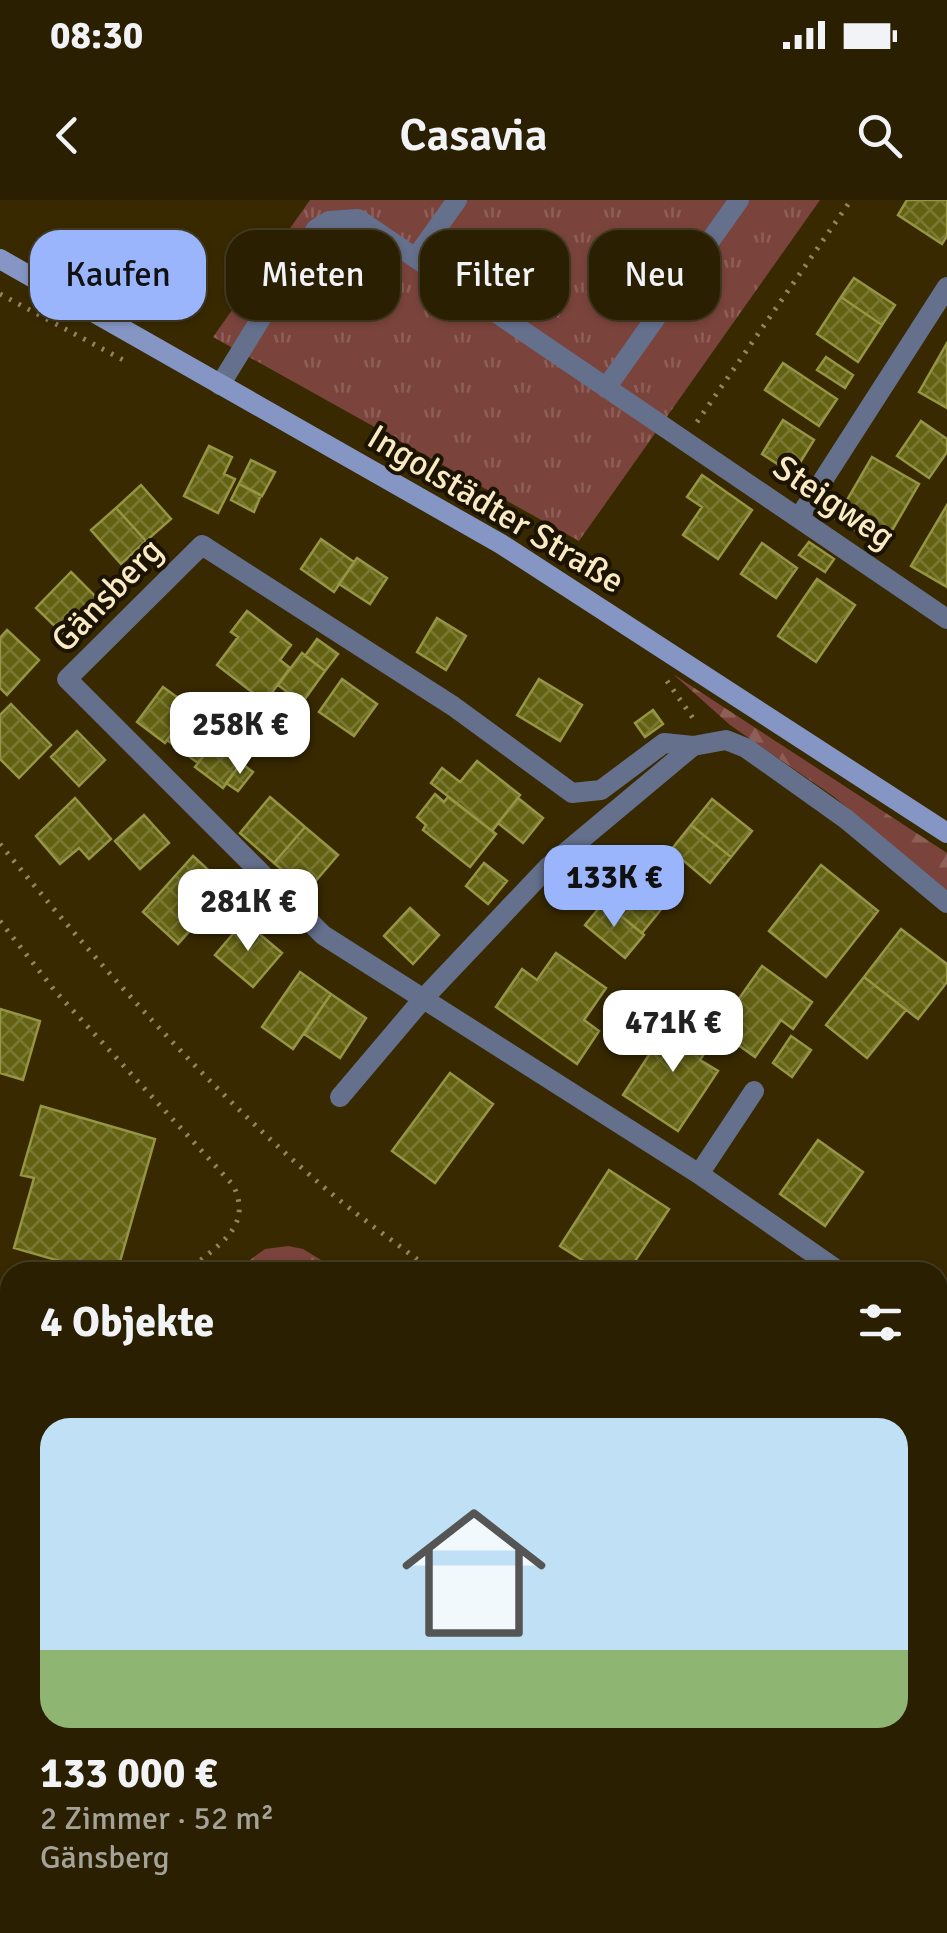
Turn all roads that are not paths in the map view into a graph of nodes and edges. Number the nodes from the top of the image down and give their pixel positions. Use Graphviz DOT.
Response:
graph roads {
  1 [pos="457,200"];
  2 [pos="739,200"];
  3 [pos="417,256"];
  4 [pos="0,259"];
  5 [pos="947,286"];
  6 [pos="220,385"];
  7 [pos="606,388"];
  8 [pos="800,516"];
  9 [pos="947,619"];
  10 [pos="693,746"];
  11 [pos="947,833"];
  12 [pos="947,903"];
  13 [pos="424,999"];
  14 [pos="754,1091"];
  15 [pos="340,1098"];
  16 [pos="699,1174"];
  17 [pos="826,1262"];
  1 -- 3 [label="street"];
  2 -- 7 [label="street"];
  3 -- 6 [label="street, Steigweg"];
  3 -- 7 [label="street, Steigweg"];
  4 -- 6 [label="main road, Ingolstädter Straße"];
  5 -- 8 [label="street"];
  6 -- 11 [label="main road, Ingolstädter Straße"];
  7 -- 8 [label="street, Steigweg"];
  8 -- 9 [label="street, Steigweg"];
  10 -- 12 [label="street, Gänsberg"];
  10 -- 13 [label="street"];
  10 -- 13 [label="street, Gänsberg"];
  13 -- 15 [label="street"];
  13 -- 16 [label="street"];
  14 -- 16 [label="street"];
  16 -- 17 [label="street"];
}
